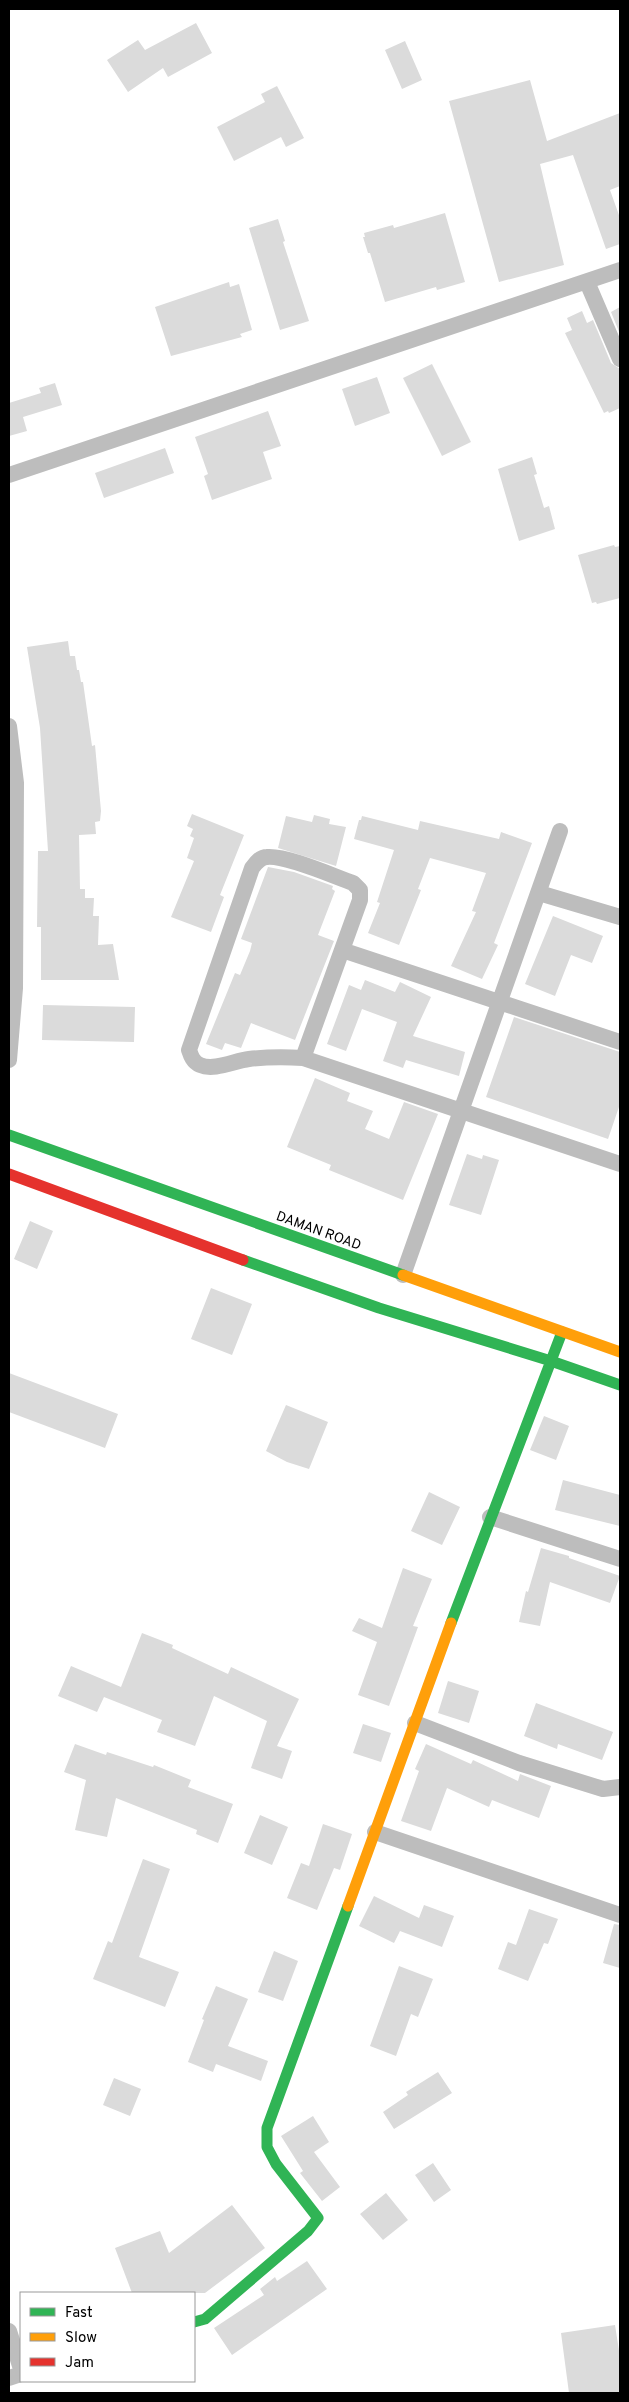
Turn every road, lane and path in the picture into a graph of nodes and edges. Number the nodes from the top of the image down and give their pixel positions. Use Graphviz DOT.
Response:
graph roads {
  1 [pos="620,270"];
  2 [pos="587,282"];
  3 [pos="620,359"];
  4 [pos="9,475"];
  5 [pos="9,726"];
  6 [pos="560,831"];
  7 [pos="538,893"];
  8 [pos="620,918"];
  9 [pos="342,950"];
  10 [pos="500,1002"];
  11 [pos="620,1042"];
  12 [pos="303,1058"];
  13 [pos="9,1060"];
  14 [pos="461,1111"];
  15 [pos="9,1135"];
  16 [pos="620,1164"];
  17 [pos="9,1174"];
  18 [pos="403,1275"];
  19 [pos="562,1332"];
  20 [pos="620,1352"];
  21 [pos="551,1360"];
  22 [pos="620,1385"];
  23 [pos="490,1517"];
  24 [pos="620,1559"];
  25 [pos="415,1723"];
  26 [pos="620,1787"];
  27 [pos="375,1832"];
  28 [pos="620,1915"];
  29 [pos="195,2322"];
  30 [pos="9,2331"];
  31 [pos="20,2366"];
  1 -- 2 [label="street"];
  2 -- 3 [label="street"];
  2 -- 4 [label="street"];
  5 -- 13 [label="street"];
  6 -- 7 [label="street"];
  7 -- 8 [label="street"];
  7 -- 10 [label="street"];
  9 -- 10 [label="street"];
  9 -- 12 [label="street"];
  9 -- 12 [label="street"];
  10 -- 11 [label="street"];
  10 -- 14 [label="street"];
  12 -- 14 [label="street"];
  14 -- 16 [label="street"];
  14 -- 18 [label="street"];
  15 -- 18 [label="main road, DAMAN ROAD"];
  17 -- 21 [label="main road"];
  18 -- 19 [label="main road, DAMAN ROAD"];
  19 -- 20 [label="main road, DAMAN ROAD"];
  19 -- 21 [label="main road"];
  21 -- 22 [label="main road"];
  21 -- 23 [label="main road"];
  23 -- 24 [label="street"];
  23 -- 25 [label="main road"];
  25 -- 26 [label="street"];
  25 -- 27 [label="main road"];
  27 -- 28 [label="street"];
  27 -- 29 [label="main road"];
  30 -- 31 [label="street"];
}
